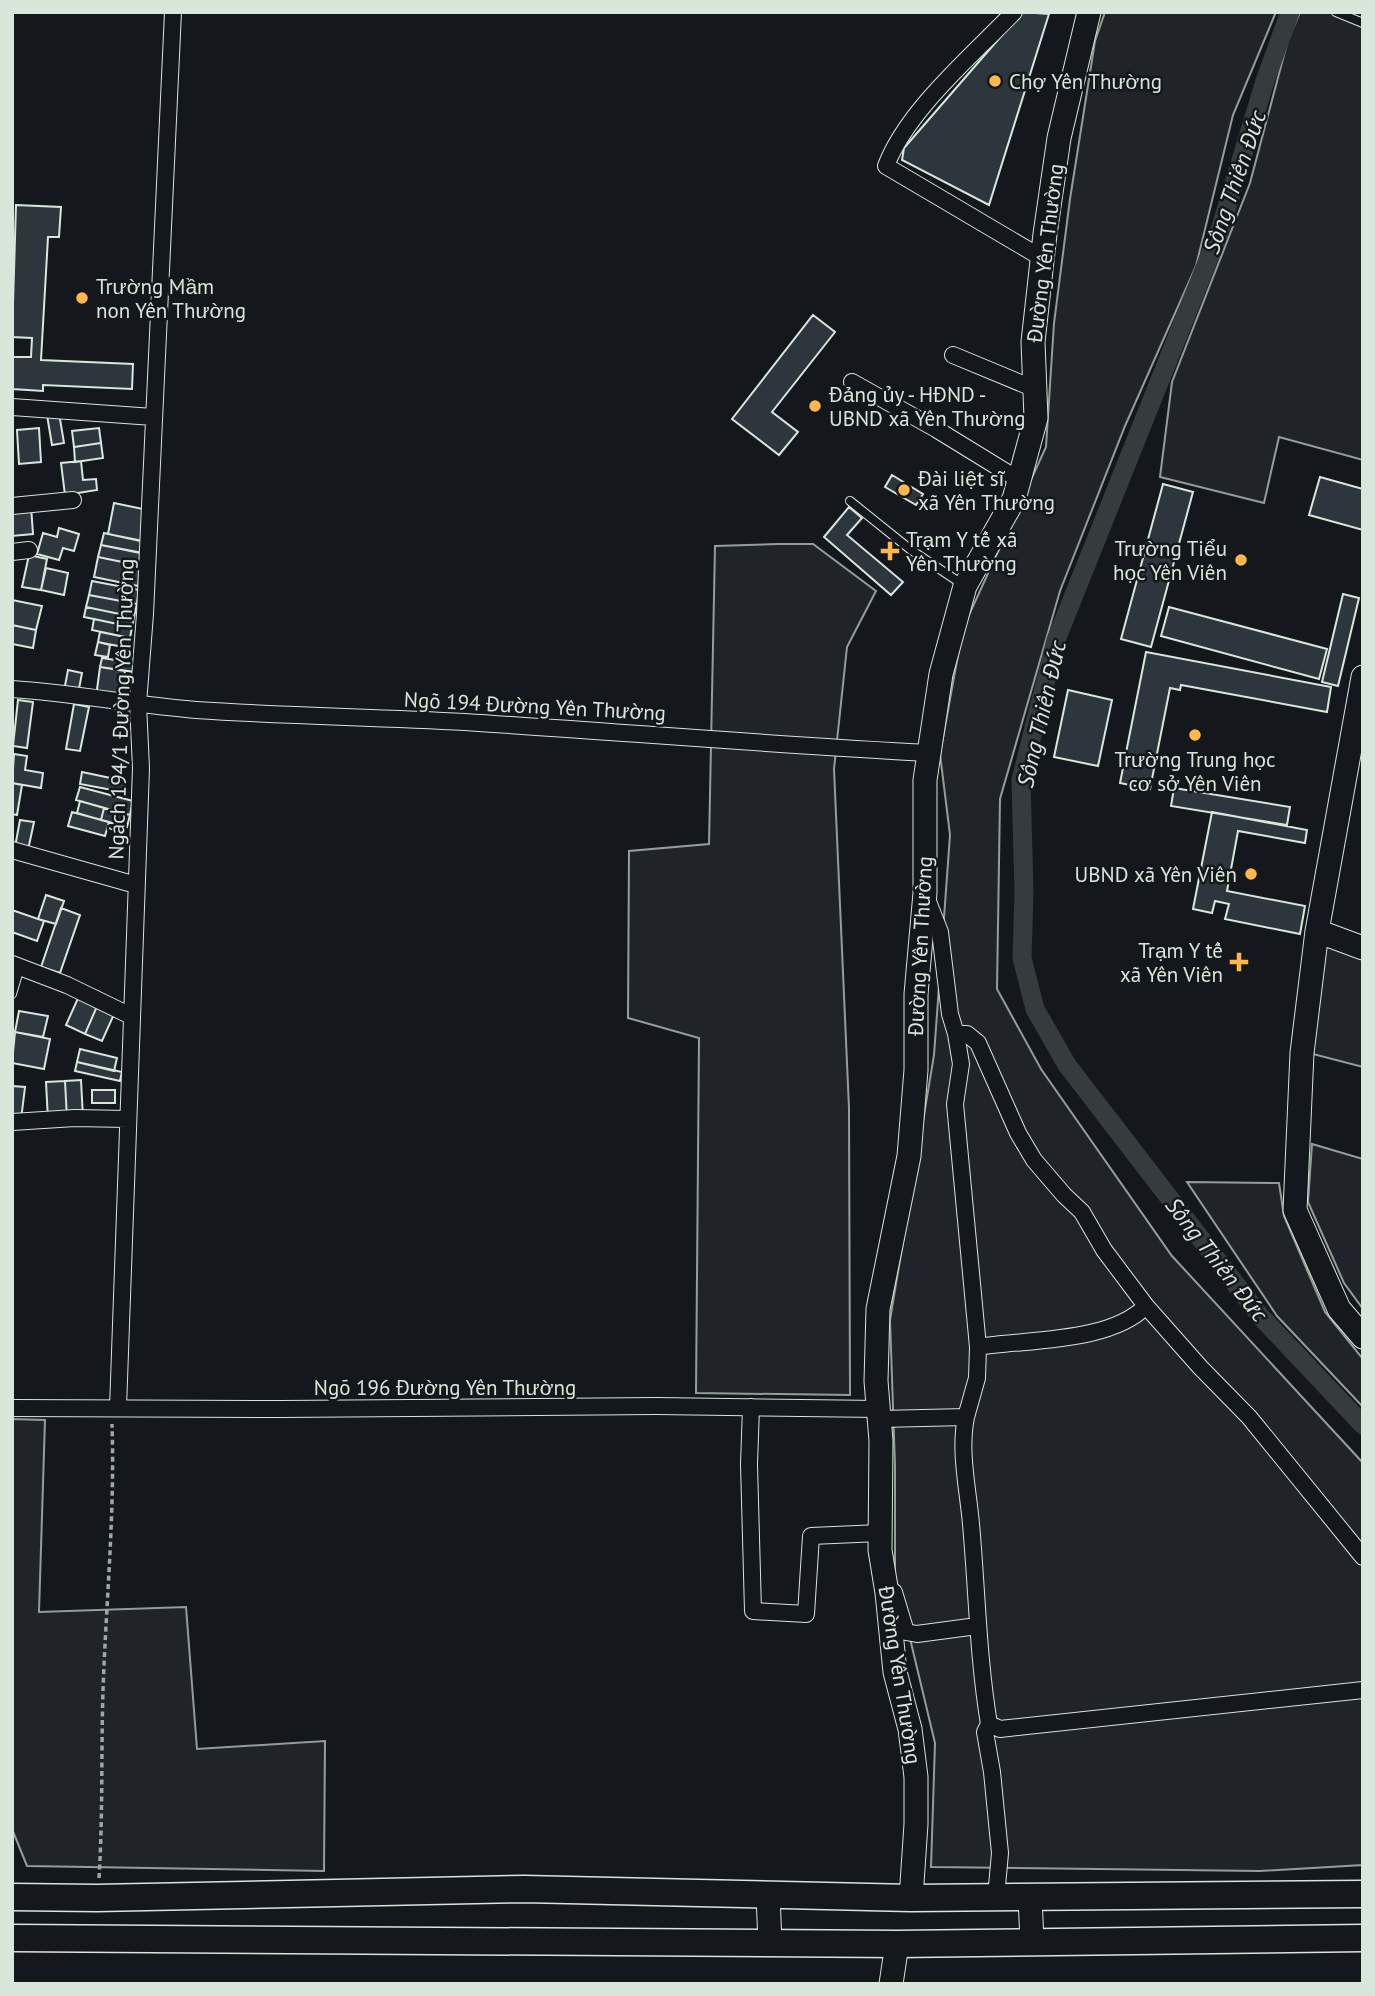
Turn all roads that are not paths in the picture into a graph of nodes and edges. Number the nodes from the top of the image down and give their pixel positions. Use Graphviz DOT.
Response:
graph roads {
  1 [pos="173,12"];
  2 [pos="1014,12"];
  3 [pos="1089,12"];
  4 [pos="1336,12"];
  5 [pos="1363,23"];
  6 [pos="1042,258"];
  7 [pos="953,355"];
  8 [pos="852,382"];
  9 [pos="1035,389"];
  10 [pos="12,407"];
  11 [pos="153,417"];
  12 [pos="1019,480"];
  13 [pos="73,500"];
  14 [pos="850,501"];
  15 [pos="12,506"];
  16 [pos="29,550"];
  17 [pos="12,552"];
  18 [pos="965,586"];
  19 [pos="1363,677"];
  20 [pos="12,689"];
  21 [pos="138,704"];
  22 [pos="930,753"];
  23 [pos="12,850"];
  24 [pos="136,886"];
  25 [pos="925,893"];
  26 [pos="1317,931"];
  27 [pos="1363,948"];
  28 [pos="16,966"];
  29 [pos="12,994"];
  30 [pos="131,1016"];
  31 [pos="956,1034"];
  32 [pos="127,1119"];
  33 [pos="12,1122"];
  34 [pos="1146,1306"];
  35 [pos="1363,1337"];
  36 [pos="978,1347"];
  37 [pos="751,1407"];
  38 [pos="12,1408"];
  39 [pos="115,1408"];
  40 [pos="879,1414"];
  41 [pos="966,1417"];
  42 [pos="880,1534"];
  43 [pos="1363,1557"];
  44 [pos="884,1576"];
  45 [pos="977,1626"];
  46 [pos="1363,1690"];
  47 [pos="989,1724"];
  48 [pos="1363,1894"];
  49 [pos="768,1895"];
  50 [pos="12,1897"];
  51 [pos="996,1897"];
  52 [pos="1031,1897"];
  53 [pos="912,1898"];
  54 [pos="12,1938"];
  55 [pos="1363,1938"];
  56 [pos="1032,1942"];
  57 [pos="770,1943"];
  58 [pos="897,1944"];
  59 [pos="891,1984"];
  1 -- 11 [label="street, Ngách 194/1 Đường Yên Thường"];
  2 -- 6 [label="street"];
  3 -- 6 [label="main road, Đường Yên Thường"];
  4 -- 5 [label="lane"];
  6 -- 9 [label="main road, Đường Yên Thường"];
  7 -- 9 [label="street"];
  8 -- 12 [label="street"];
  9 -- 12 [label="main road, Đường Yên Thường"];
  10 -- 11 [label="street"];
  11 -- 21 [label="street, Ngách 194/1 Đường Yên Thường"];
  12 -- 18 [label="main road, Đường Yên Thường"];
  13 -- 15 [label="street"];
  14 -- 18 [label="lane"];
  16 -- 17 [label="street"];
  18 -- 22 [label="main road, Đường Yên Thường"];
  19 -- 26 [label="main road"];
  20 -- 21 [label="street, Ngõ 194 Đường Yên Thường"];
  21 -- 22 [label="street, Ngõ 194 Đường Yên Thường"];
  21 -- 24 [label="street, Ngách 194/1 Đường Yên Thường"];
  22 -- 25 [label="main road, Đường Yên Thường"];
  23 -- 24 [label="street"];
  24 -- 30 [label="street, Ngách 194/1 Đường Yên Thường"];
  25 -- 31 [label="street"];
  25 -- 40 [label="main road, Đường Yên Thường"];
  26 -- 27 [label="main road"];
  26 -- 35 [label="main road"];
  28 -- 29 [label="lane"];
  28 -- 30 [label="street"];
  30 -- 32 [label="street, Ngách 194/1 Đường Yên Thường"];
  31 -- 34 [label="street"];
  31 -- 36 [label="street"];
  32 -- 33 [label="street"];
  32 -- 39 [label="street, Ngách 194/1 Đường Yên Thường"];
  34 -- 36 [label="street"];
  34 -- 43 [label="street"];
  36 -- 41 [label="street"];
  37 -- 39 [label="street, Ngõ 196 Đường Yên Thường"];
  37 -- 40 [label="street, Ngõ 196 Đường Yên Thường"];
  37 -- 42 [label="street"];
  38 -- 39 [label="street, Ngõ 196 Đường Yên Thường"];
  40 -- 41 [label="street, Ngõ 196 Đường Yên Thường"];
  40 -- 42 [label="main road, Đường Yên Thường"];
  41 -- 45 [label="street"];
  42 -- 44 [label="main road, Đường Yên Thường"];
  44 -- 45 [label="street"];
  44 -- 53 [label="main road, Đường Yên Thường"];
  45 -- 47 [label="street"];
  46 -- 47 [label="street"];
  47 -- 51 [label="street"];
  48 -- 52 [label="main road"];
  49 -- 50 [label="main road"];
  49 -- 53 [label="main road"];
  49 -- 57 [label="main road"];
  51 -- 52 [label="main road"];
  51 -- 53 [label="main road"];
  52 -- 56 [label="main road"];
  54 -- 57 [label="main road"];
  55 -- 56 [label="main road"];
  56 -- 58 [label="main road"];
  57 -- 58 [label="main road"];
  58 -- 59 [label="main road"];
}
